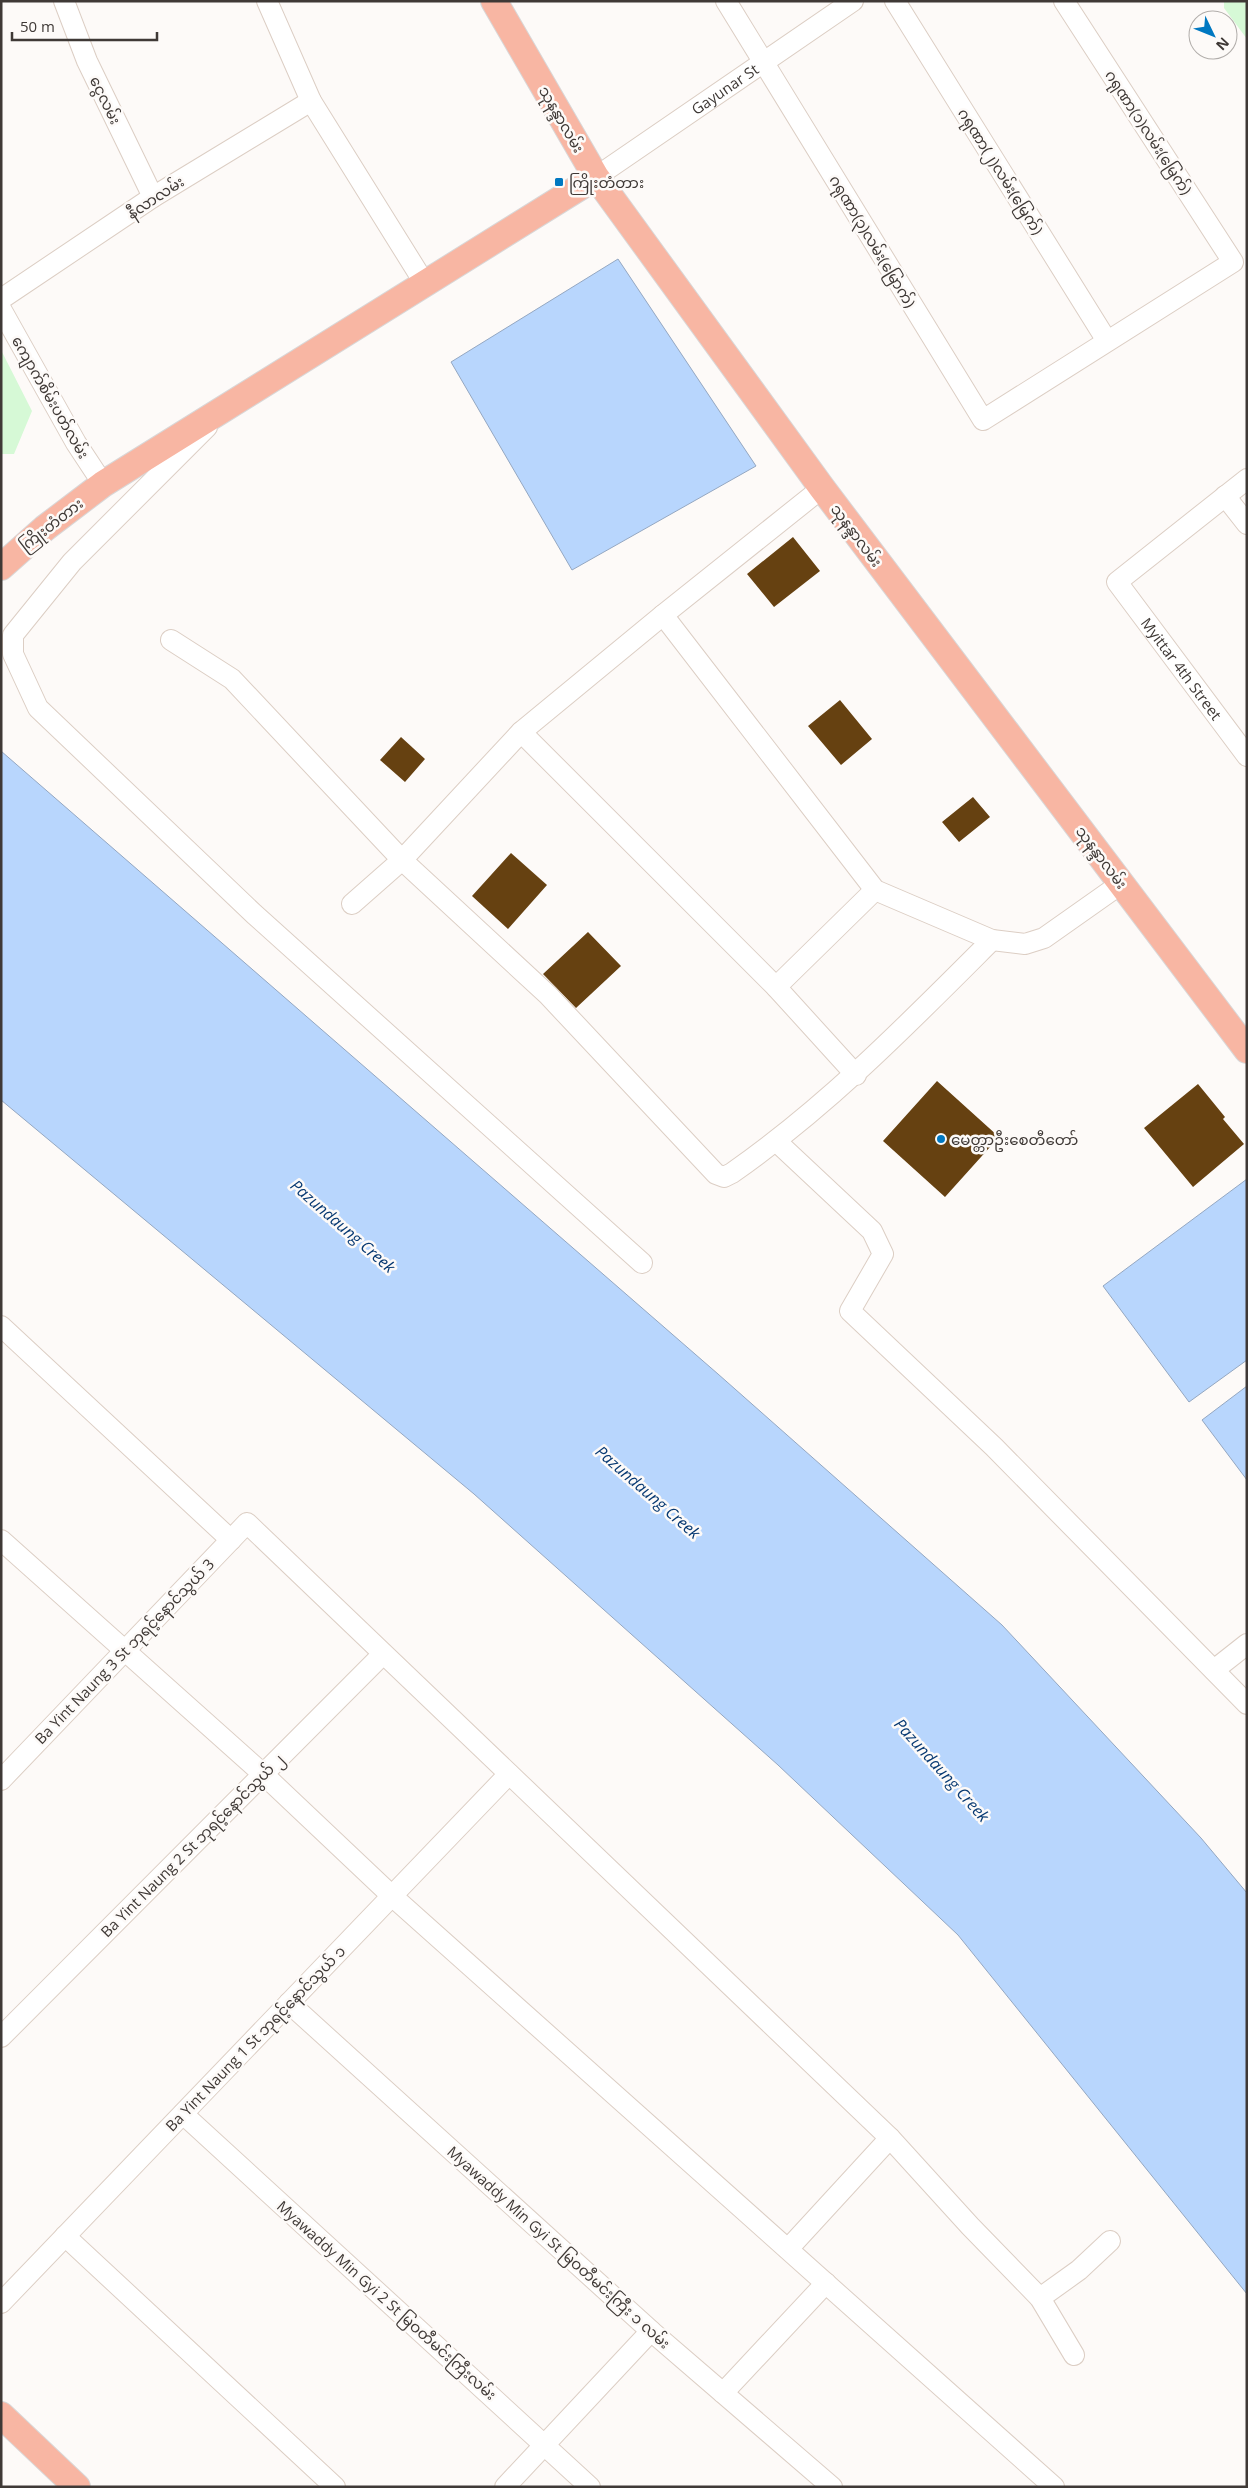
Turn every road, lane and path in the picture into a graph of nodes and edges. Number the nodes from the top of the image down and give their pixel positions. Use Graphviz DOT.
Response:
graph roads {
  1 [pos="64,1"];
  2 [pos="267,1"];
  3 [pos="494,1"];
  4 [pos="726,1"];
  5 [pos="853,1"];
  6 [pos="895,1"];
  7 [pos="1064,1"];
  8 [pos="764,62"];
  9 [pos="311,101"];
  10 [pos="596,177"];
  11 [pos="153,197"];
  12 [pos="425,284"];
  13 [pos="1,299"];
  14 [pos="1,309"];
  15 [pos="1106,341"];
  16 [pos="230,405"];
  17 [pos="1247,479"];
  18 [pos="98,488"];
  19 [pos="822,488"];
  20 [pos="1225,496"];
  21 [pos="1247,524"];
  22 [pos="1,567"];
  23 [pos="663,615"];
  24 [pos="171,640"];
  25 [pos="522,732"];
  26 [pos="1247,756"];
  27 [pos="402,860"];
  28 [pos="1122,883"];
  29 [pos="874,890"];
  30 [pos="352,904"];
  31 [pos="992,940"];
  32 [pos="776,987"];
  33 [pos="1247,1050"];
  34 [pos="856,1075"];
  35 [pos="776,1142"];
  36 [pos="642,1263"];
  37 [pos="1,1326"];
  38 [pos="231,1540"];
  39 [pos="2,1541"];
  40 [pos="1247,1644"];
  41 [pos="126,1650"];
  42 [pos="383,1654"];
  43 [pos="1214,1670"];
  44 [pos="1247,1704"];
  45 [pos="264,1774"];
  46 [pos="509,1774"];
  47 [pos="1,1780"];
  48 [pos="392,1896"];
  49 [pos="289,2003"];
  50 [pos="1,2037"];
  51 [pos="183,2114"];
  52 [pos="890,2138"];
  53 [pos="66,2236"];
  54 [pos="1110,2240"];
  55 [pos="788,2249"];
  56 [pos="826,2283"];
  57 [pos="1040,2298"];
  58 [pos="1,2303"];
  59 [pos="651,2331"];
  60 [pos="1074,2355"];
  61 [pos="723,2393"];
  62 [pos="1,2415"];
  63 [pos="544,2445"];
  64 [pos="77,2487"];
  65 [pos="335,2487"];
  66 [pos="505,2487"];
  67 [pos="590,2487"];
  68 [pos="832,2487"];
  69 [pos="1054,2487"];
  1 -- 11 [label="street, ငွေလမ်း"];
  2 -- 9 [label="street"];
  3 -- 10 [label="main road, သုနန္ဒာလမ်း"];
  4 -- 8 [label="street, ဂရုဏာ(၃)လမ်း(မြောက်)"];
  5 -- 8 [label="street, Gayunar St"];
  6 -- 15 [label="street, ဂရုဏာ(၂)လမ်း(မြေက်)"];
  7 -- 15 [label="street, ဂရုဏာ(၁)လမ်း(မြေက်)"];
  8 -- 10 [label="street, Gayunar St"];
  8 -- 15 [label="street, ဂရုဏာ(၃)လမ်း(မြောက်)"];
  9 -- 11 [label="street, နီလာလမ်း"];
  9 -- 12 [label="street"];
  10 -- 12 [label="main road, ကြိုးတံတား"];
  10 -- 19 [label="main road, သုနန္ဒာလမ်း"];
  11 -- 13 [label="street, နီလာလမ်း"];
  12 -- 16 [label="main road, ကြိုးတံတား"];
  14 -- 18 [label="street, ကျောက်စိမ်းပတ်လမ်း"];
  16 -- 18 [label="main road, ကြိုးတံတား"];
  16 -- 36 [label="street"];
  17 -- 20 [label="street"];
  18 -- 22 [label="main road, ကြိုးတံတား"];
  19 -- 23 [label="street"];
  19 -- 28 [label="main road, သုနန္ဒာလမ်း"];
  20 -- 21 [label="street"];
  20 -- 26 [label="street, Myittar 4th Street"];
  23 -- 25 [label="street"];
  23 -- 29 [label="street"];
  24 -- 27 [label="street"];
  25 -- 27 [label="street"];
  25 -- 32 [label="street"];
  27 -- 30 [label="street"];
  27 -- 35 [label="street"];
  28 -- 31 [label="street"];
  28 -- 33 [label="main road, သုနန္ဒာလမ်း"];
  29 -- 31 [label="street"];
  29 -- 32 [label="street"];
  31 -- 34 [label="street"];
  32 -- 34 [label="street"];
  34 -- 35 [label="street"];
  35 -- 43 [label="street"];
  37 -- 38 [label="street"];
  38 -- 41 [label="street, Ba Yint Naung 3 St ဘုရင့်နောင်သွယ် 3"];
  38 -- 42 [label="street, Ba Yint Naung 3 St ဘုရင့်နောင်သွယ် 3"];
  39 -- 41 [label="street"];
  40 -- 43 [label="street"];
  41 -- 45 [label="street"];
  41 -- 47 [label="street, Ba Yint Naung 3 St ဘုရင့်နောင်သွယ် 3"];
  42 -- 45 [label="street, Ba Yint Naung 2 St ဘုရင့်နောင်သွယ် ၂"];
  42 -- 46 [label="street"];
  43 -- 44 [label="street"];
  45 -- 48 [label="street"];
  45 -- 50 [label="street, Ba Yint Naung 2 St ဘုရင့်နောင်သွယ် ၂"];
  46 -- 48 [label="street, Ba Yint Naung 1 St ဘုရင့်နောင်သွယ် ၁"];
  46 -- 52 [label="street"];
  48 -- 49 [label="street, Ba Yint Naung 1 St ဘုရင့်နောင်သွယ် ၁"];
  48 -- 55 [label="street"];
  49 -- 51 [label="street, Ba Yint Naung 1 St ဘုရင့်နောင်သွယ် ၁"];
  49 -- 59 [label="street, Myawaddy Min Gyi St မြဝတီမင်းကြီး ၁ လမ်း"];
  51 -- 53 [label="street, Ba Yint Naung 1 St ဘုရင့်နောင်သွယ် ၁"];
  51 -- 63 [label="street, Myawaddy Min Gyi 2 St မြဝတီမင်းကြီးလမ်း"];
  52 -- 55 [label="street"];
  52 -- 57 [label="street"];
  53 -- 58 [label="street, Ba Yint Naung 1 St ဘုရင့်နောင်သွယ် ၁"];
  53 -- 65 [label="street"];
  54 -- 57 [label="street"];
  55 -- 56 [label="street"];
  56 -- 61 [label="street"];
  56 -- 69 [label="street"];
  57 -- 60 [label="street"];
  59 -- 61 [label="street, Myawaddy Min Gyi St မြဝတီမင်းကြီး ၁ လမ်း"];
  59 -- 63 [label="street"];
  61 -- 68 [label="street, Myawaddy Min Gyi St မြဝတီမင်းကြီး ၁ လမ်း"];
  62 -- 64 [label="main road"];
  63 -- 66 [label="street"];
  63 -- 67 [label="street, Myawaddy Min Gyi 2 St မြဝတီမင်းကြီးလမ်း"];
}
